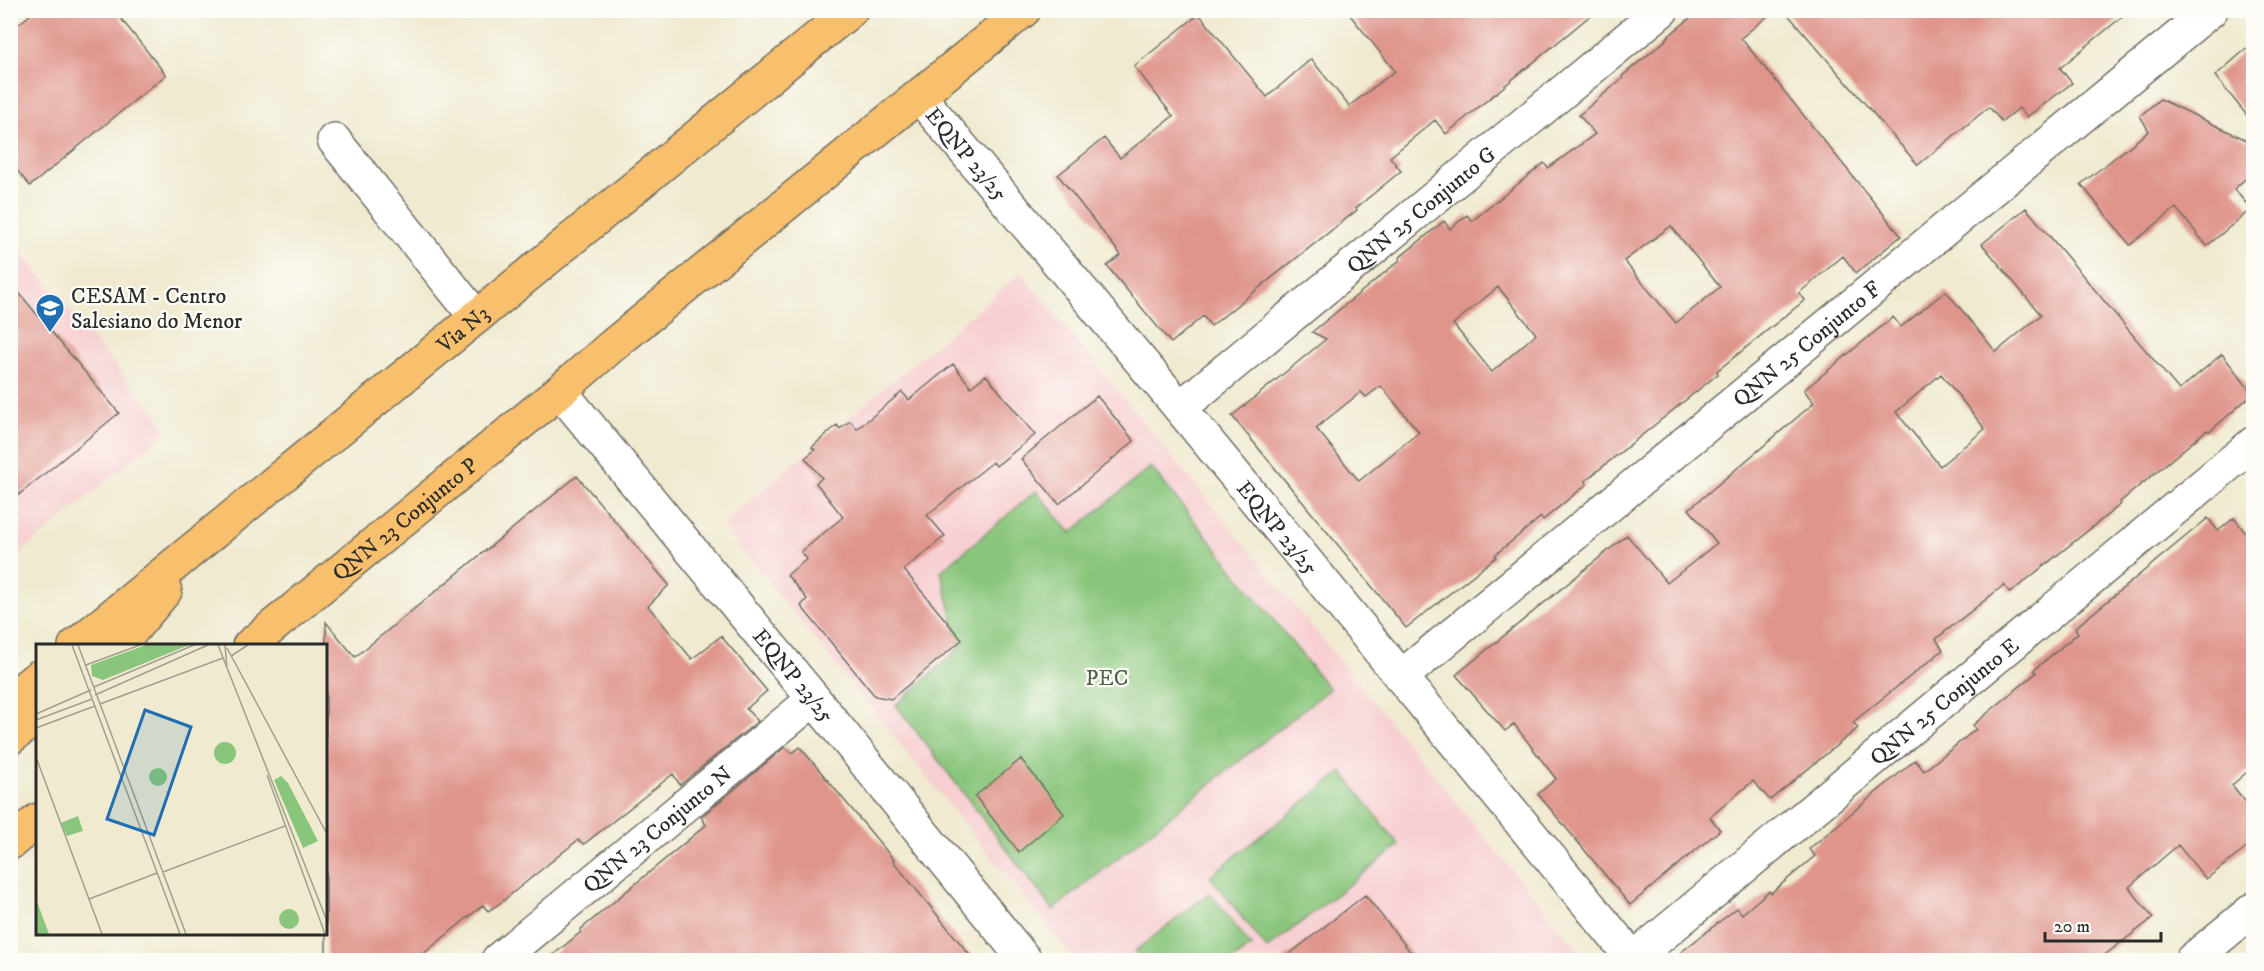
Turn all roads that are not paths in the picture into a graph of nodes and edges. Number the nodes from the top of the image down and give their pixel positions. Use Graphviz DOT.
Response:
graph roads {
  1 [pos="851,10"];
  2 [pos="1024,10"];
  3 [pos="1662,10"];
  4 [pos="2211,10"];
  5 [pos="919,96"];
  6 [pos="334,140"];
  7 [pos="476,317"];
  8 [pos="560,391"];
  9 [pos="1180,408"];
  10 [pos="2253,443"];
  11 [pos="219,528"];
  12 [pos="76,644"];
  13 [pos="120,644"];
  14 [pos="250,644"];
  15 [pos="1401,677"];
  16 [pos="36,678"];
  17 [pos="10,699"];
  18 [pos="814,699"];
  19 [pos="36,718"];
  20 [pos="10,738"];
  21 [pos="36,822"];
  22 [pos="10,843"];
  23 [pos="2253,909"];
  24 [pos="498,960"];
  25 [pos="1025,960"];
  26 [pos="1633,960"];
  27 [pos="2192,960"];
  1 -- 7 [label="main road, Via N3"];
  2 -- 5 [label="main road"];
  3 -- 9 [label="street, QNN 25 Conjunto G"];
  4 -- 15 [label="street, QNN 25 Conjunto F"];
  5 -- 8 [label="main road"];
  5 -- 9 [label="street, EQNP 23/25"];
  6 -- 7 [label="street"];
  7 -- 11 [label="main road, Via N3"];
  8 -- 14 [label="main road, QNN 23 Conjunto P"];
  8 -- 18 [label="street, EQNP 23/25"];
  9 -- 15 [label="street, EQNP 23/25"];
  10 -- 26 [label="street, QNN 25 Conjunto E"];
  11 -- 12 [label="main road, Via N3"];
  11 -- 13 [label="main road"];
  15 -- 26 [label="street, EQNP 23/25"];
  16 -- 17 [label="main road"];
  18 -- 24 [label="street, QNN 23 Conjunto N"];
  18 -- 25 [label="street, EQNP 23/25"];
  19 -- 20 [label="main road"];
  21 -- 22 [label="main road"];
  23 -- 27 [label="street"];
}
